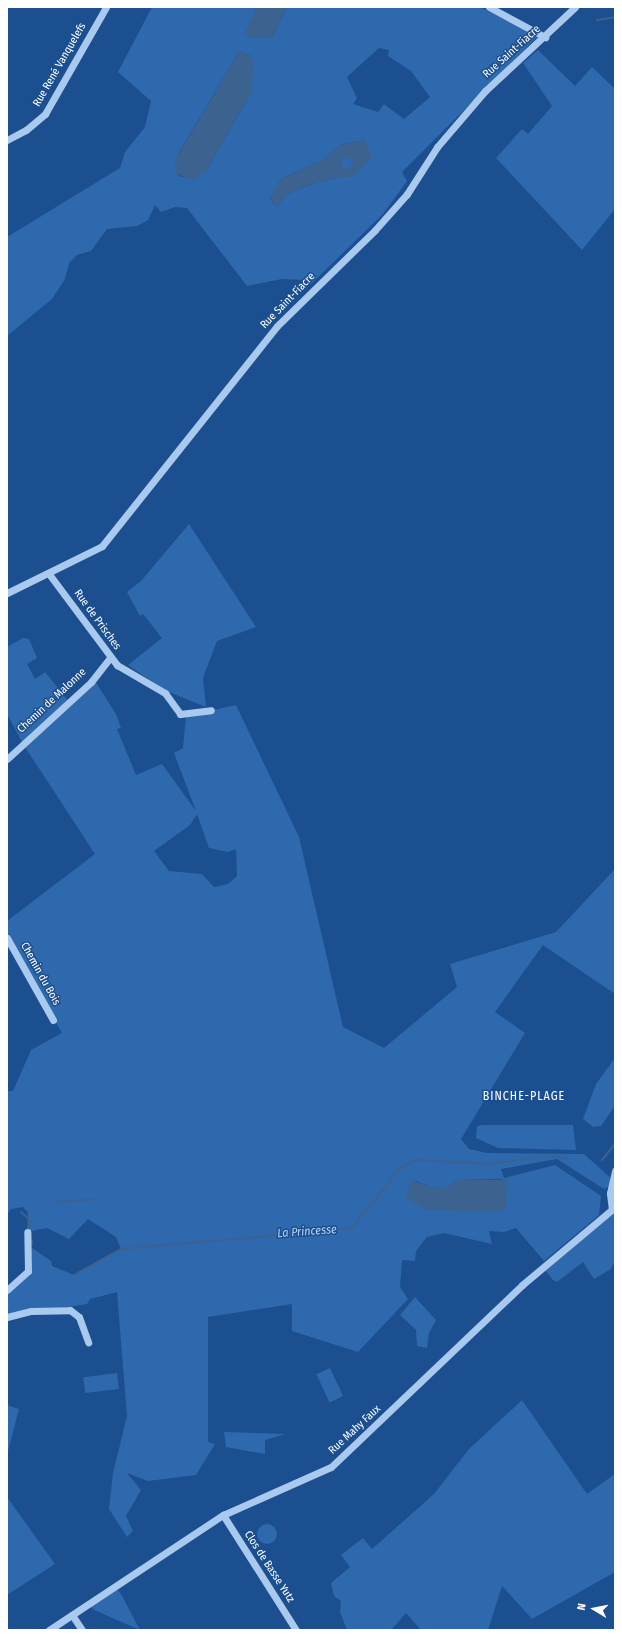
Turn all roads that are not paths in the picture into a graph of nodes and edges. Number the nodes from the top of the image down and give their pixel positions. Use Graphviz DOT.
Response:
graph roads {
  1 [pos="106,7"];
  2 [pos="489,7"];
  3 [pos="575,7"];
  4 [pos="545,37"];
  5 [pos="7,140"];
  6 [pos="49,574"];
  7 [pos="7,593"];
  8 [pos="110,658"];
  9 [pos="211,710"];
  10 [pos="7,759"];
  11 [pos="7,938"];
  12 [pos="53,1020"];
  13 [pos="615,1171"];
  14 [pos="613,1209"];
  15 [pos="27,1232"];
  16 [pos="7,1290"];
  17 [pos="7,1316"];
  18 [pos="88,1342"];
  19 [pos="223,1515"];
  20 [pos="72,1615"];
  21 [pos="49,1630"];
  22 [pos="82,1630"];
  23 [pos="296,1630"];
  1 -- 5 [label="street, Rue René Vanquelefs"];
  2 -- 4 [label="street"];
  3 -- 4 [label="street, Rue Saint-Fiacre"];
  4 -- 6 [label="street, Rue Saint-Fiacre"];
  6 -- 7 [label="street, Rue Saint-Fiacre"];
  6 -- 8 [label="street, Rue de Prisches"];
  8 -- 9 [label="street, Rue de Prisches"];
  8 -- 10 [label="street, Chemin de Malonne"];
  11 -- 12 [label="street, Chemin du Bois"];
  13 -- 14 [label="street"];
  14 -- 19 [label="street, Rue Mahy Faux"];
  15 -- 16 [label="street"];
  17 -- 18 [label="street"];
  19 -- 20 [label="street, Rue Mahy Faux"];
  19 -- 23 [label="street, Clos de Basse Yutz"];
  20 -- 21 [label="street, Rue Mahy Faux"];
  20 -- 22 [label="street"];
}
